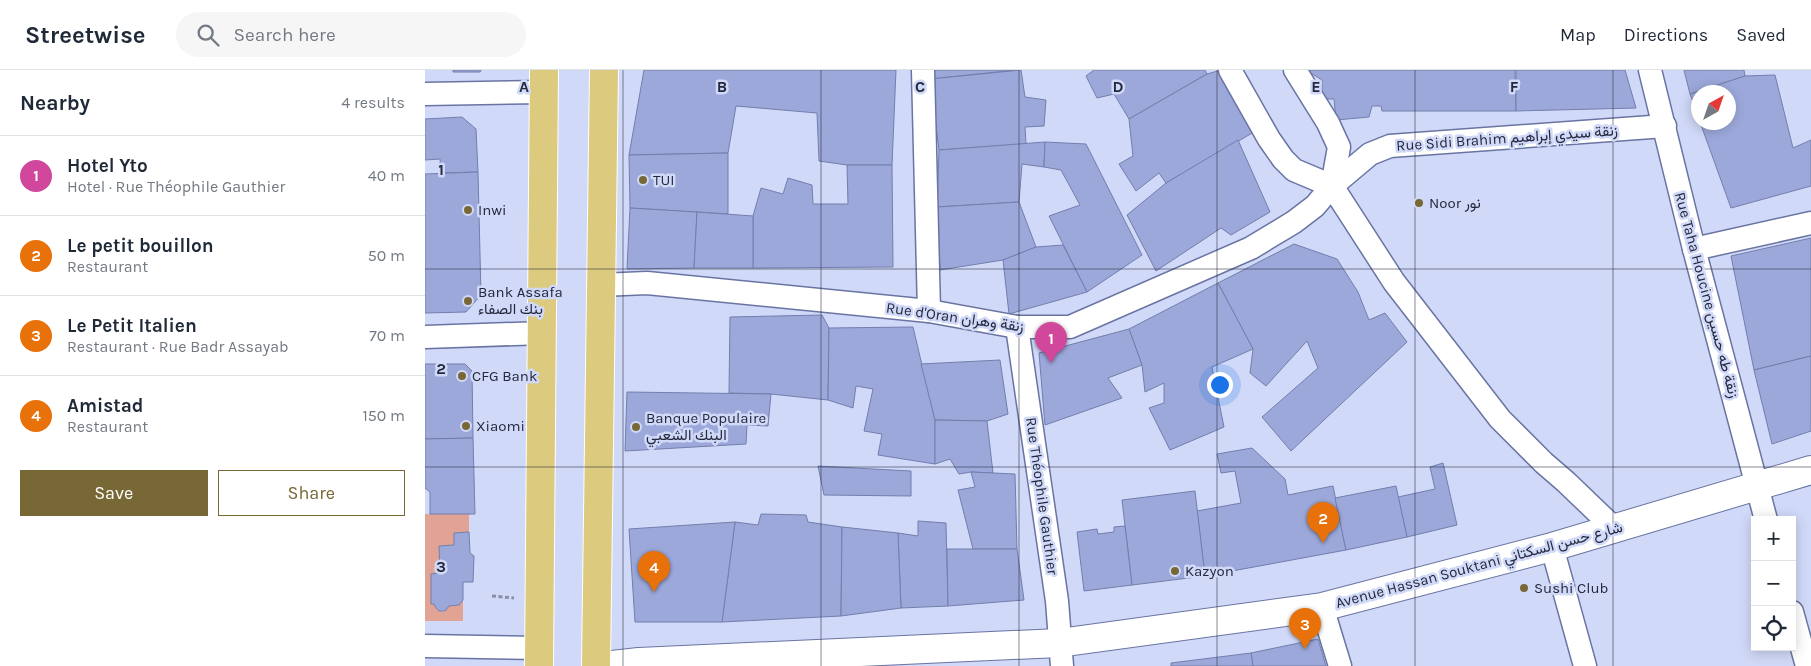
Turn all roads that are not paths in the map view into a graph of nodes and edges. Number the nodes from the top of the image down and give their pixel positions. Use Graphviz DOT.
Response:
graph roads {
  1 [pos="604,70"];
  2 [pos="923,70"];
  3 [pos="1230,70"];
  4 [pos="1295,70"];
  5 [pos="1650,70"];
  6 [pos="544,81"];
  7 [pos="425,94"];
  8 [pos="1665,126"];
  9 [pos="1332,186"];
  10 [pos="1811,223"];
  11 [pos="1694,249"];
  12 [pos="601,285"];
  13 [pos="929,311"];
  14 [pos="1017,327"];
  15 [pos="543,333"];
  16 [pos="425,337"];
  17 [pos="1811,470"];
  18 [pos="1757,487"];
  19 [pos="1765,516"];
  20 [pos="1615,529"];
  21 [pos="1552,547"];
  22 [pos="1322,607"];
  23 [pos="1796,626"];
  24 [pos="425,646"];
  25 [pos="1061,654"];
  26 [pos="539,657"];
  27 [pos="596,666"];
  28 [pos="603,666"];
  29 [pos="1340,666"];
  30 [pos="1585,666"];
  31 [pos="1807,666"];
  1 -- 12 [label="main road"];
  2 -- 13 [label="street"];
  3 -- 9 [label="street"];
  4 -- 9 [label="street"];
  5 -- 8 [label="street, Rue Taha Houcine زنقة طه حسين"];
  6 -- 7 [label="street"];
  6 -- 15 [label="main road"];
  8 -- 9 [label="street, Rue Sidi Brahim زنقة سيدي إبراهيم"];
  8 -- 11 [label="street, Rue Taha Houcine زنقة طه حسين"];
  9 -- 14 [label="street, Rue d'Oran زنقة وهران"];
  9 -- 20 [label="street"];
  10 -- 11 [label="street"];
  11 -- 18 [label="street, Rue Taha Houcine زنقة طه حسين"];
  12 -- 13 [label="street, Rue d'Oran زنقة وهران"];
  12 -- 27 [label="main road"];
  13 -- 14 [label="street, Rue d'Oran زنقة وهران"];
  14 -- 25 [label="street, Rue Théophile Gauthier"];
  15 -- 16 [label="street"];
  15 -- 26 [label="main road"];
  17 -- 18 [label="street, Avenue Hassan Souktani شارع حسن السكتاني"];
  18 -- 19 [label="street, Rue Taha Houcine زنقة طه حسين"];
  18 -- 20 [label="street, Avenue Hassan Souktani شارع حسن السكتاني"];
  20 -- 21 [label="street, Avenue Hassan Souktani شارع حسن السكتاني"];
  21 -- 22 [label="street, Avenue Hassan Souktani شارع حسن السكتاني"];
  21 -- 30 [label="street"];
  22 -- 25 [label="street, Avenue Hassan Souktani شارع حسن السكتاني"];
  22 -- 29 [label="street"];
  23 -- 31 [label="street"];
  24 -- 26 [label="street"];
  25 -- 28 [label="street, Avenue Hassan Souktani شارع حسن السكتاني"];
}
